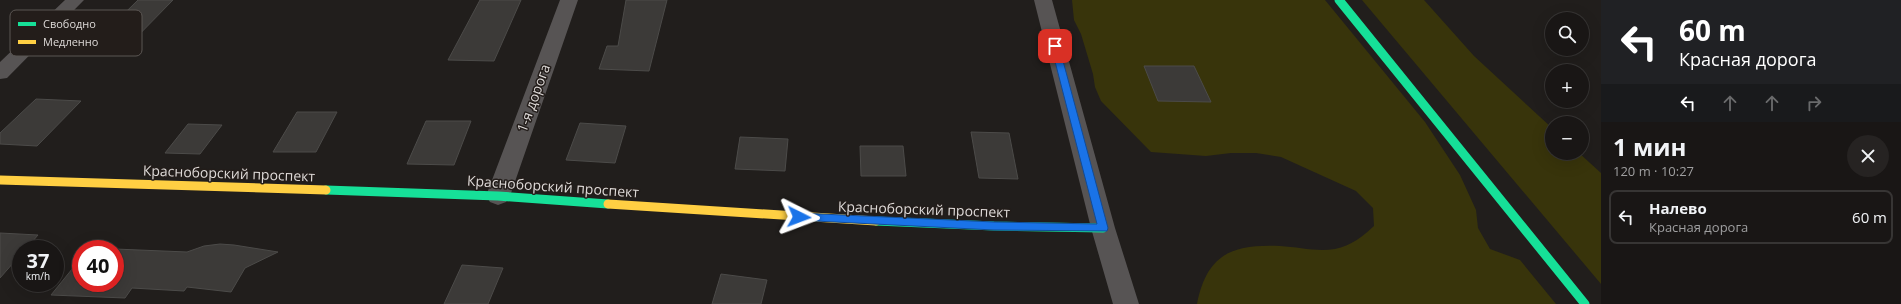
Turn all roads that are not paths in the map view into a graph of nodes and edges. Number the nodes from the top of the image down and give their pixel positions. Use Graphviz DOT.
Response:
graph roads {
  1 [pos="75,0"];
  2 [pos="569,0"];
  3 [pos="1043,0"];
  4 [pos="1339,0"];
  5 [pos="65,10"];
  6 [pos="17,56"];
  7 [pos="0,73"];
  8 [pos="0,180"];
  9 [pos="498,196"];
  10 [pos="1103,228"];
  11 [pos="1126,304"];
  12 [pos="1585,304"];
  1 -- 5 [label="street"];
  2 -- 9 [label="street, 1-я дорога"];
  3 -- 10 [label="street"];
  4 -- 12 [label="street"];
  6 -- 7 [label="street"];
  8 -- 9 [label="street, Красноборский проспект"];
  9 -- 10 [label="street, Красноборский проспект"];
  10 -- 11 [label="street"];
}
